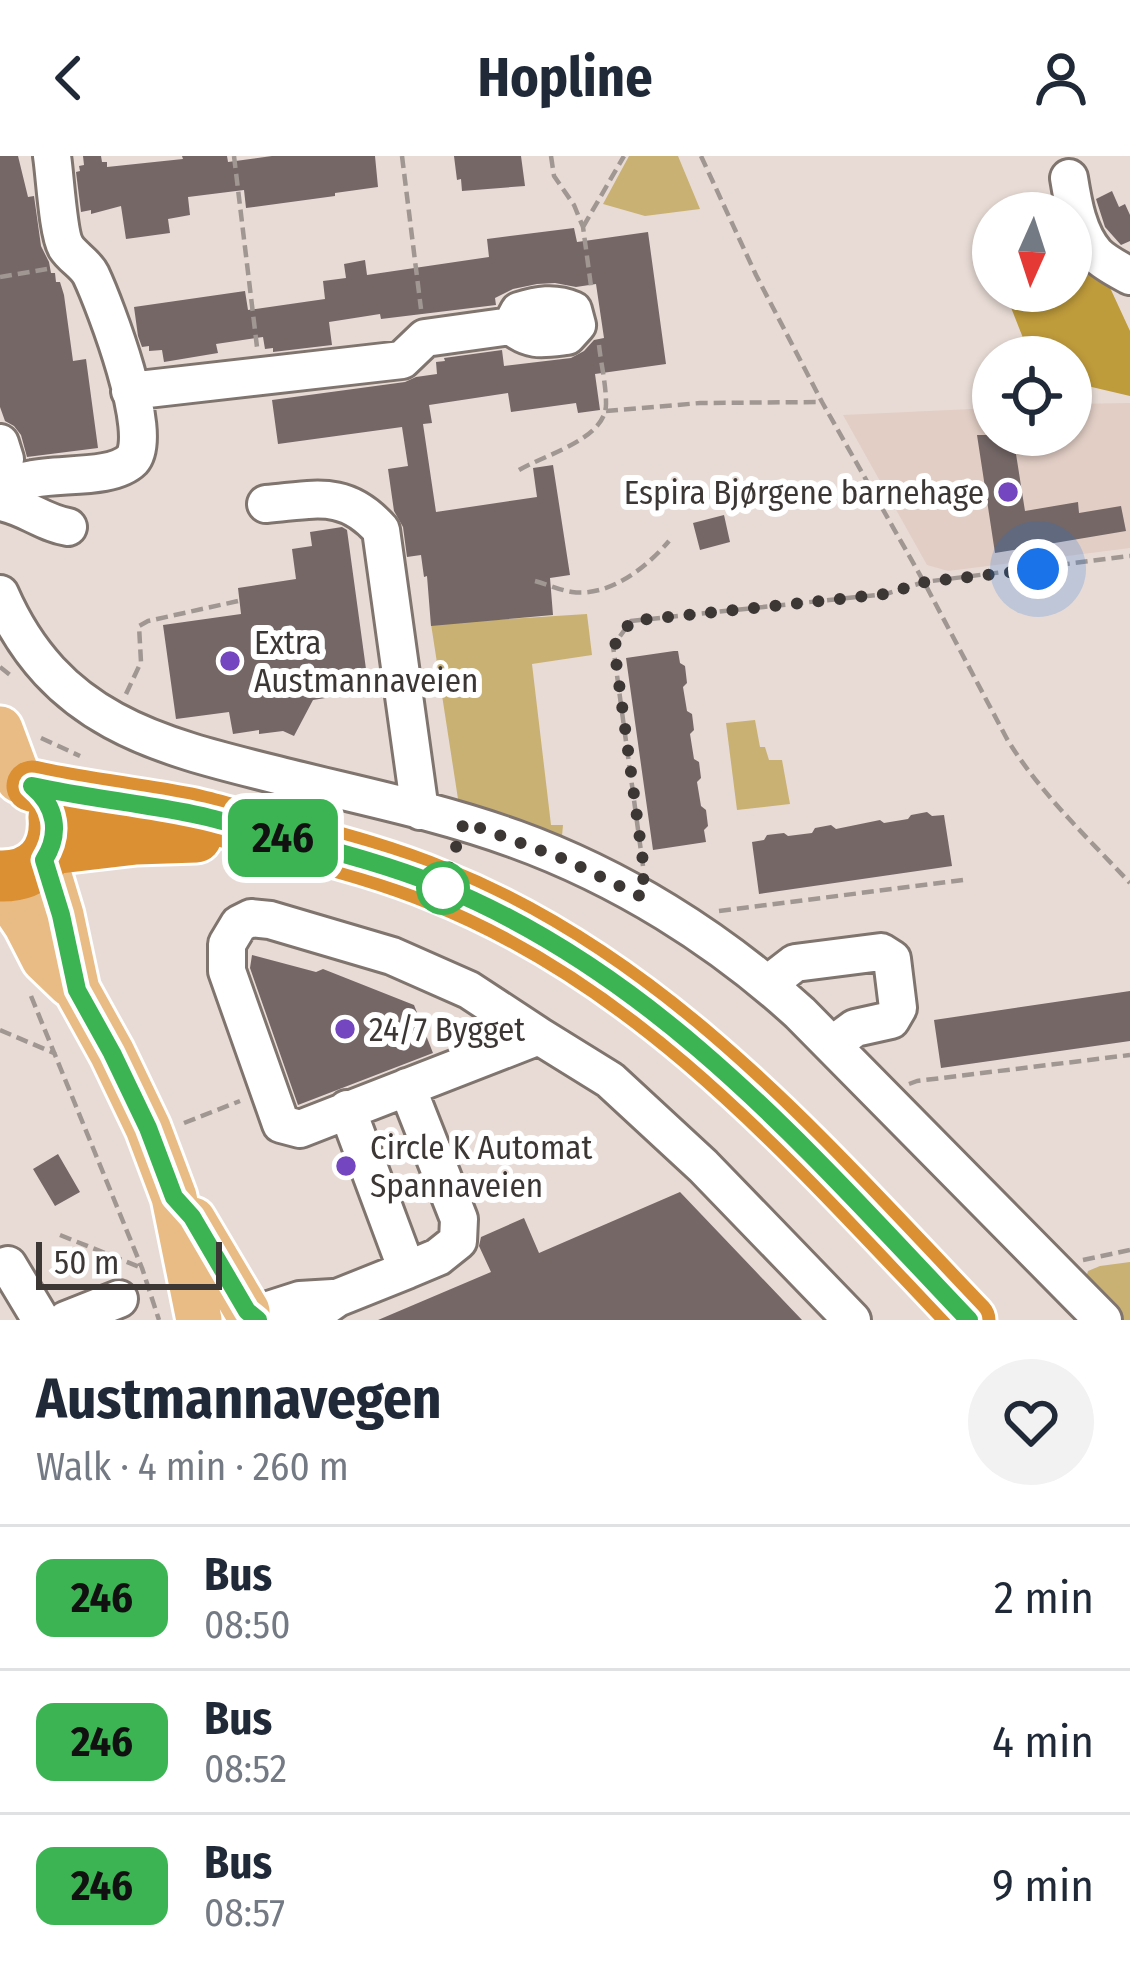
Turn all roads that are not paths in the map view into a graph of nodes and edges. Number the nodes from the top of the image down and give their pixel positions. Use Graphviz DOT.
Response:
graph roads {
  1 [pos="52,156"];
  2 [pos="1069,178"];
  3 [pos="1130,276"];
  4 [pos="511,326"];
  5 [pos="130,392"];
  6 [pos="1,474"];
  7 [pos="266,504"];
  8 [pos="68,526"];
  9 [pos="0,594"];
  10 [pos="0,729"];
  11 [pos="17,782"];
  12 [pos="420,811"];
  13 [pos="298,842"];
  14 [pos="32,862"];
  15 [pos="0,886"];
  16 [pos="768,984"];
  17 [pos="77,990"];
  18 [pos="539,1036"];
  19 [pos="832,1045"];
  20 [pos="407,1087"];
  21 [pos="347,1109"];
  22 [pos="174,1197"];
  23 [pos="407,1270"];
  24 [pos="10,1284"];
  25 [pos="337,1298"];
  26 [pos="118,1299"];
  27 [pos="242,1316"];
  28 [pos="41,1320"];
  29 [pos="66,1320"];
  30 [pos="199,1320"];
  31 [pos="305,1320"];
  32 [pos="852,1320"];
  33 [pos="970,1320"];
  34 [pos="1103,1320"];
  1 -- 5 [label="street"];
  2 -- 3 [label="street"];
  4 -- 5 [label="street"];
  5 -- 6 [label="street"];
  6 -- 8 [label="street"];
  7 -- 12 [label="street"];
  9 -- 12 [label="street"];
  10 -- 11 [label="main road"];
  11 -- 13 [label="highway"];
  11 -- 14 [label="highway"];
  12 -- 16 [label="street"];
  13 -- 14 [label="highway"];
  13 -- 33 [label="highway"];
  14 -- 17 [label="main road"];
  15 -- 17 [label="main road"];
  16 -- 19 [label="street"];
  16 -- 19 [label="street"];
  17 -- 22 [label="main road"];
  18 -- 20 [label="street"];
  18 -- 21 [label="street"];
  18 -- 32 [label="street"];
  19 -- 34 [label="street"];
  20 -- 21 [label="street"];
  20 -- 23 [label="street"];
  21 -- 23 [label="street"];
  22 -- 27 [label="main road"];
  22 -- 30 [label="main road"];
  23 -- 25 [label="street"];
  24 -- 28 [label="street"];
  25 -- 27 [label="street"];
  25 -- 31 [label="street"];
  26 -- 29 [label="street"];
}
